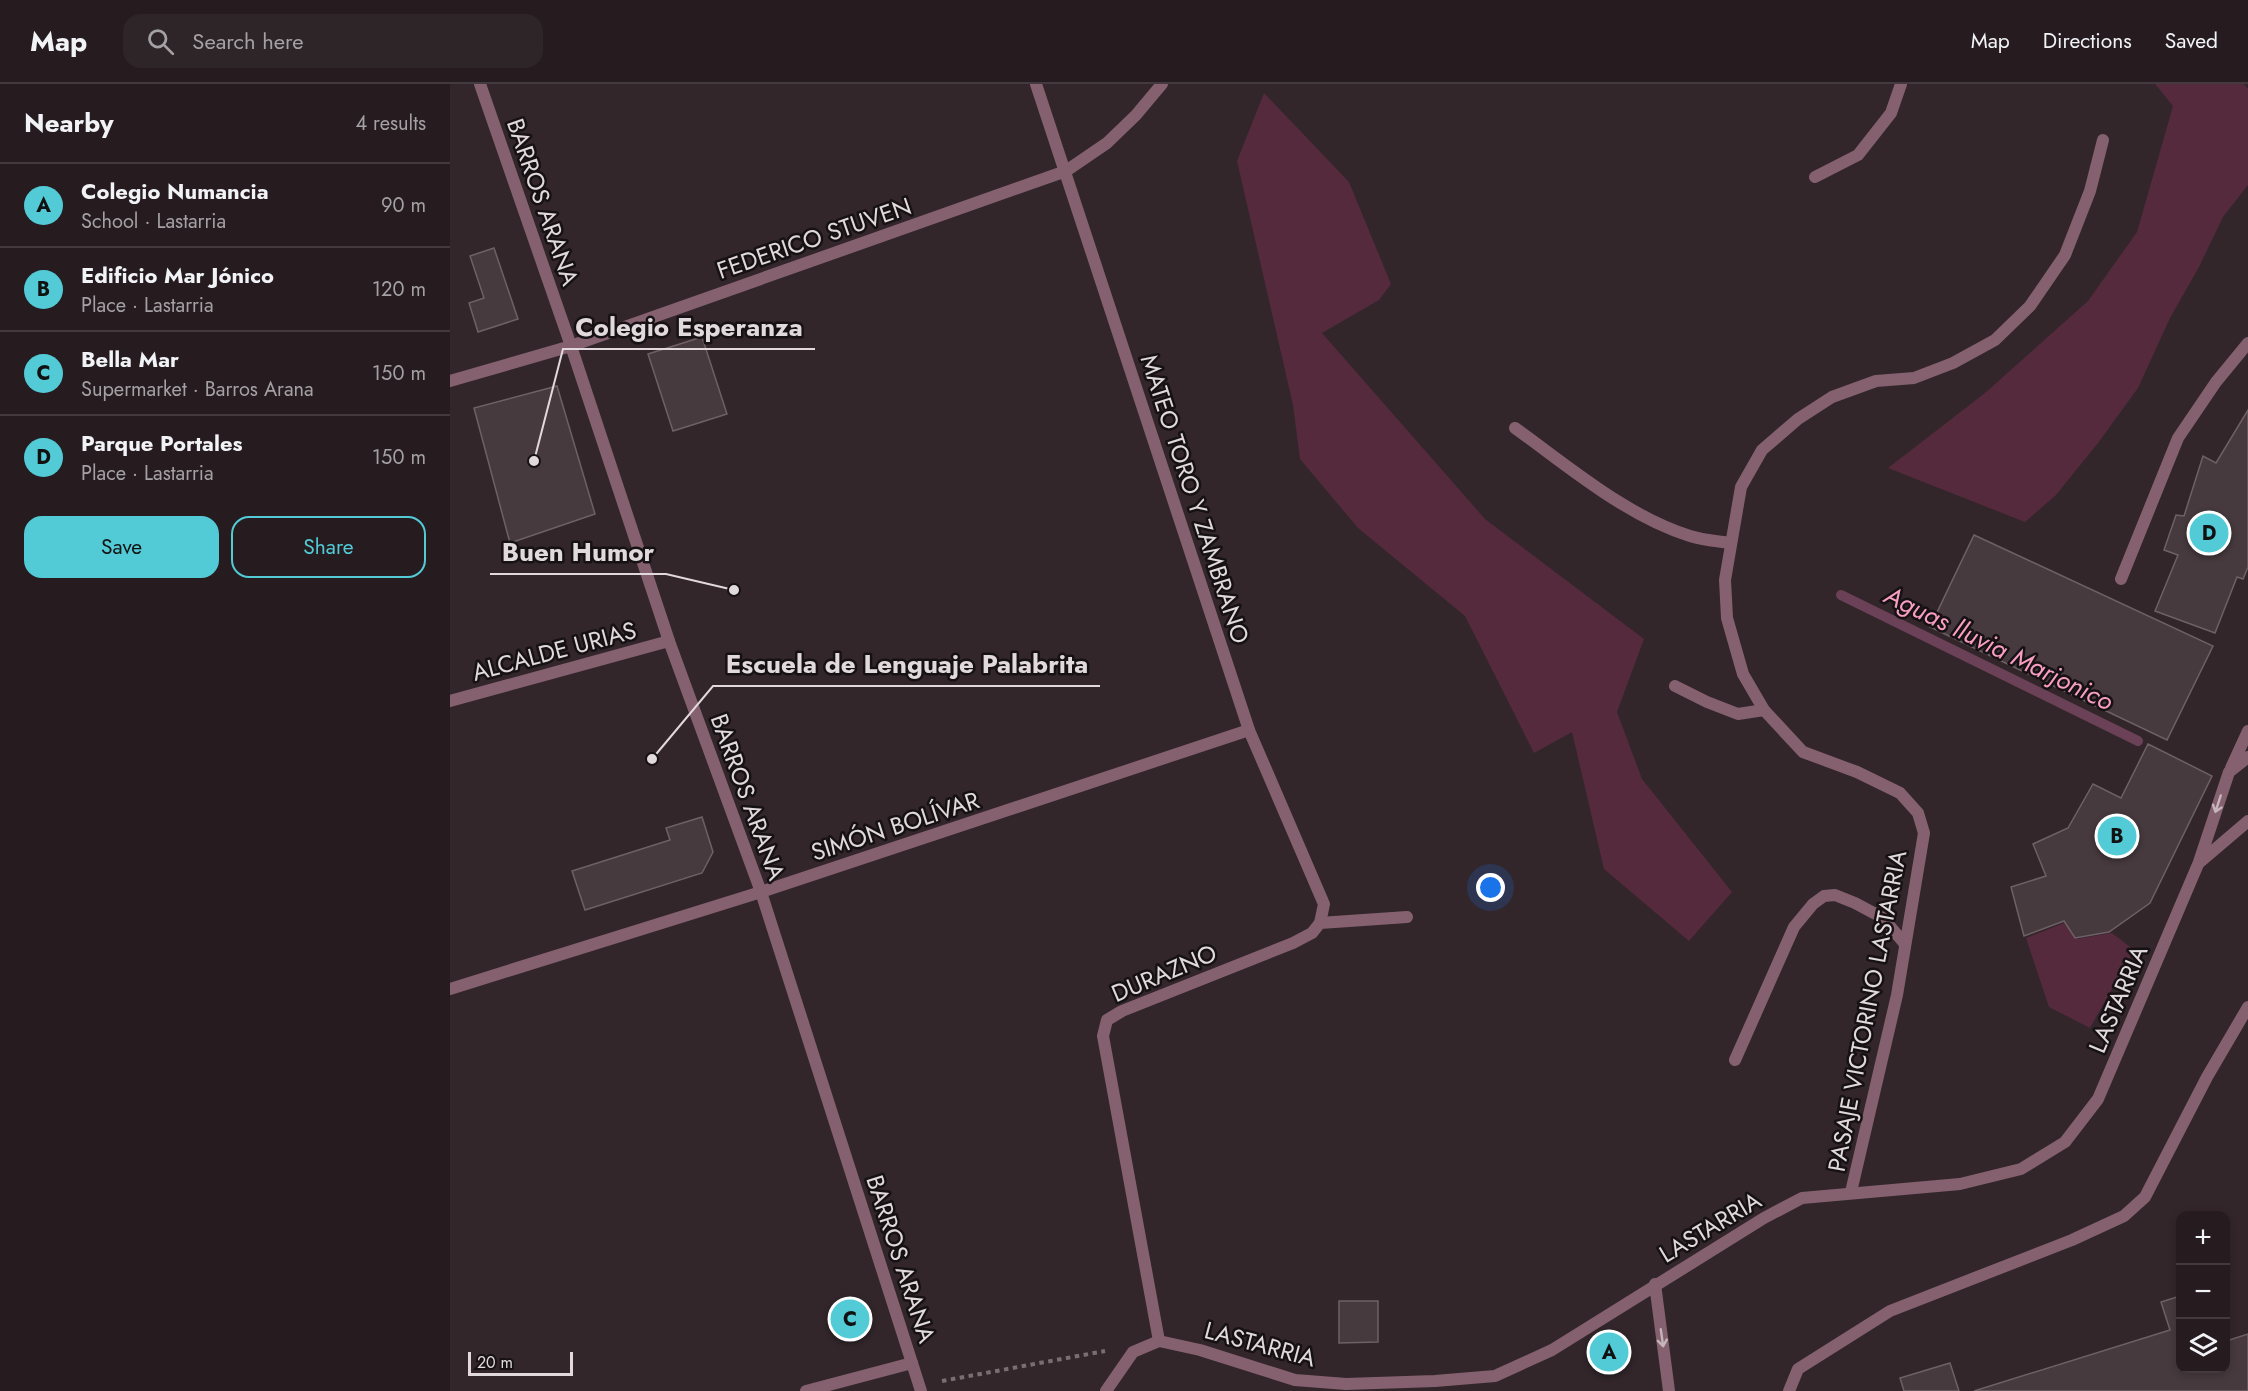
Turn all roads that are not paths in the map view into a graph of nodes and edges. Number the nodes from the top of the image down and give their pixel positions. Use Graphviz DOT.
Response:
graph roads {
  1 [pos="480,84"];
  2 [pos="1036,84"];
  3 [pos="1162,84"];
  4 [pos="1901,84"];
  5 [pos="2103,140"];
  6 [pos="1066,171"];
  7 [pos="1815,177"];
  8 [pos="2248,343"];
  9 [pos="571,346"];
  10 [pos="450,381"];
  11 [pos="1515,428"];
  12 [pos="1730,543"];
  13 [pos="2121,579"];
  14 [pos="669,641"];
  15 [pos="1675,686"];
  16 [pos="450,701"];
  17 [pos="1764,710"];
  18 [pos="1249,730"];
  19 [pos="2248,731"];
  20 [pos="2248,757"];
  21 [pos="2229,772"];
  22 [pos="2248,821"];
  23 [pos="2199,862"];
  24 [pos="761,892"];
  25 [pos="1407,917"];
  26 [pos="1320,923"];
  27 [pos="1904,943"];
  28 [pos="450,989"];
  29 [pos="2248,1007"];
  30 [pos="1735,1060"];
  31 [pos="1851,1192"];
  32 [pos="1655,1284"];
  33 [pos="1159,1341"];
  34 [pos="912,1363"];
  35 [pos="920,1388"];
  36 [pos="806,1391"];
  37 [pos="1106,1391"];
  38 [pos="1670,1391"];
  39 [pos="1789,1391"];
  1 -- 9 [label="street, BARROS ARANA"];
  2 -- 6 [label="street, MATEO TORO Y ZAMBRANO"];
  3 -- 6 [label="street, FEDERICO STUVEN"];
  4 -- 7 [label="street"];
  5 -- 12 [label="street, PASAJE VICTORINO LASTARRIA"];
  6 -- 9 [label="street, FEDERICO STUVEN"];
  6 -- 18 [label="street, MATEO TORO Y ZAMBRANO"];
  8 -- 13 [label="street"];
  9 -- 10 [label="street, FEDERICO STUVEN"];
  9 -- 14 [label="street, BARROS ARANA"];
  11 -- 12 [label="street"];
  12 -- 17 [label="street, PASAJE VICTORINO LASTARRIA"];
  14 -- 16 [label="street, ALCALDE URIAS"];
  14 -- 24 [label="street, BARROS ARANA"];
  15 -- 17 [label="street"];
  17 -- 27 [label="street, PASAJE VICTORINO LASTARRIA"];
  18 -- 24 [label="street, SIMÓN BOLÍVAR"];
  18 -- 26 [label="street, MATEO TORO Y ZAMBRANO"];
  19 -- 21 [label="street, LASTARRIA"];
  20 -- 21 [label="street"];
  21 -- 23 [label="street, LASTARRIA, one-way"];
  22 -- 23 [label="street, LASTARRIA"];
  23 -- 31 [label="street, LASTARRIA"];
  24 -- 28 [label="street, SIMÓN BOLÍVAR"];
  24 -- 34 [label="street, BARROS ARANA"];
  25 -- 26 [label="street"];
  26 -- 33 [label="street, DURAZNO"];
  27 -- 30 [label="street"];
  27 -- 31 [label="street, PASAJE VICTORINO LASTARRIA"];
  29 -- 39 [label="street"];
  31 -- 32 [label="street, LASTARRIA"];
  32 -- 33 [label="street, LASTARRIA"];
  32 -- 38 [label="street, one-way"];
  33 -- 37 [label="street"];
  34 -- 35 [label="street, BARROS ARANA"];
  34 -- 36 [label="street"];
}
